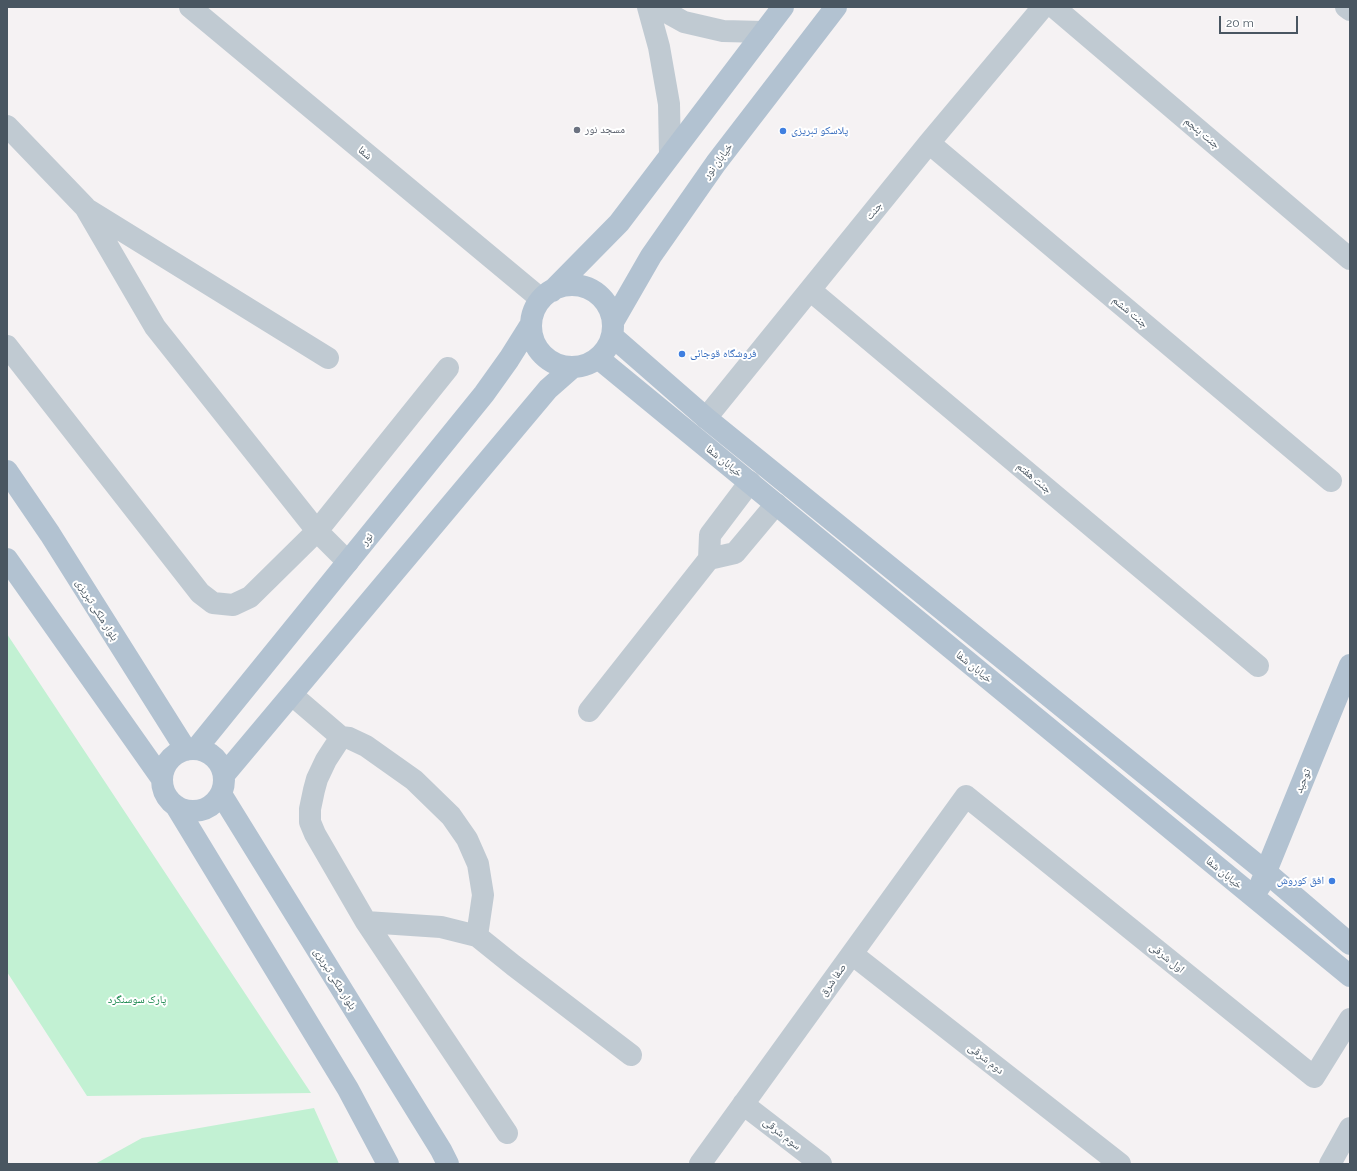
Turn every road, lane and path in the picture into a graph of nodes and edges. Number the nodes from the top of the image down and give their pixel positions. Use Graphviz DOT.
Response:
graph roads {
  1 [pos="190,7"];
  2 [pos="648,7"];
  3 [pos="657,7"];
  4 [pos="783,7"];
  5 [pos="836,7"];
  6 [pos="1043,7"];
  7 [pos="1054,7"];
  8 [pos="1346,7"];
  9 [pos="1350,10"];
  10 [pos="764,32"];
  11 [pos="7,126"];
  12 [pos="929,143"];
  13 [pos="670,154"];
  14 [pos="85,207"];
  15 [pos="1350,259"];
  16 [pos="810,290"];
  17 [pos="546,295"];
  18 [pos="531,324"];
  19 [pos="612,329"];
  20 [pos="7,346"];
  21 [pos="328,358"];
  22 [pos="598,358"];
  23 [pos="573,367"];
  24 [pos="448,368"];
  25 [pos="706,418"];
  26 [pos="7,471"];
  27 [pos="1331,481"];
  28 [pos="750,482"];
  29 [pos="776,504"];
  30 [pos="317,530"];
  31 [pos="7,559"];
  32 [pos="710,559"];
  33 [pos="348,562"];
  34 [pos="1350,665"];
  35 [pos="1258,666"];
  36 [pos="292,695"];
  37 [pos="589,711"];
  38 [pos="341,737"];
  39 [pos="191,749"];
  40 [pos="162,779"];
  41 [pos="222,785"];
  42 [pos="966,796"];
  43 [pos="176,806"];
  44 [pos="1266,872"];
  45 [pos="1255,898"];
  46 [pos="366,922"];
  47 [pos="478,936"];
  48 [pos="1350,944"];
  49 [pos="852,954"];
  50 [pos="1350,976"];
  51 [pos="1350,1019"];
  52 [pos="632,1055"];
  53 [pos="743,1104"];
  54 [pos="1350,1128"];
  55 [pos="508,1133"];
  56 [pos="388,1164"];
  57 [pos="448,1164"];
  58 [pos="700,1164"];
  59 [pos="821,1164"];
  60 [pos="1120,1164"];
  61 [pos="1330,1164"];
  1 -- 17 [label="street, شفا"];
  2 -- 13 [label="street"];
  3 -- 10 [label="street"];
  4 -- 10 [label="main road"];
  5 -- 19 [label="main road, خیابان نور"];
  6 -- 12 [label="street, جنت"];
  7 -- 15 [label="street, جنت پنجم"];
  8 -- 9 [label="street"];
  10 -- 13 [label="main road"];
  11 -- 14 [label="street"];
  12 -- 16 [label="street, جنت"];
  12 -- 27 [label="street, جنت ششم"];
  13 -- 17 [label="main road"];
  14 -- 21 [label="street"];
  14 -- 30 [label="street"];
  16 -- 25 [label="street, جنت"];
  16 -- 35 [label="street, جنت هفتم"];
  17 -- 18 [label="main road"];
  17 -- 19 [label="main road"];
  18 -- 23 [label="main road"];
  18 -- 33 [label="main road, نور"];
  19 -- 22 [label="main road"];
  19 -- 25 [label="main road, خیابان شفا"];
  20 -- 30 [label="street"];
  22 -- 23 [label="main road"];
  22 -- 28 [label="main road, خیابان شفا"];
  23 -- 36 [label="main road"];
  24 -- 30 [label="street"];
  25 -- 44 [label="main road, خیابان شفا"];
  26 -- 39 [label="main road, بلوار ملکى تبریزى"];
  28 -- 29 [label="main road, خیابان شفا"];
  28 -- 32 [label="street"];
  29 -- 32 [label="street"];
  29 -- 45 [label="main road, خیابان شفا"];
  30 -- 33 [label="street"];
  31 -- 40 [label="main road"];
  32 -- 37 [label="street"];
  33 -- 39 [label="main road, نور"];
  34 -- 44 [label="main road, توحید"];
  36 -- 38 [label="street"];
  36 -- 41 [label="main road"];
  38 -- 46 [label="street"];
  38 -- 47 [label="street"];
  39 -- 40 [label="main road"];
  39 -- 41 [label="main road"];
  40 -- 43 [label="main road"];
  41 -- 43 [label="main road"];
  41 -- 57 [label="main road, بلوار ملکى تبریزى"];
  42 -- 49 [label="street, صفا شرق"];
  42 -- 51 [label="street, اول شرقی"];
  43 -- 56 [label="main road"];
  44 -- 45 [label="main road, توحید"];
  44 -- 48 [label="main road, خیابان شفا"];
  45 -- 50 [label="main road, خیابان شفا"];
  46 -- 47 [label="street"];
  46 -- 55 [label="street"];
  47 -- 52 [label="street"];
  49 -- 53 [label="street, صفا شرق"];
  49 -- 60 [label="street, دوم شرقی"];
  53 -- 58 [label="street, صفا شرق"];
  53 -- 59 [label="street, سوم شرقی"];
  54 -- 61 [label="street"];
}
